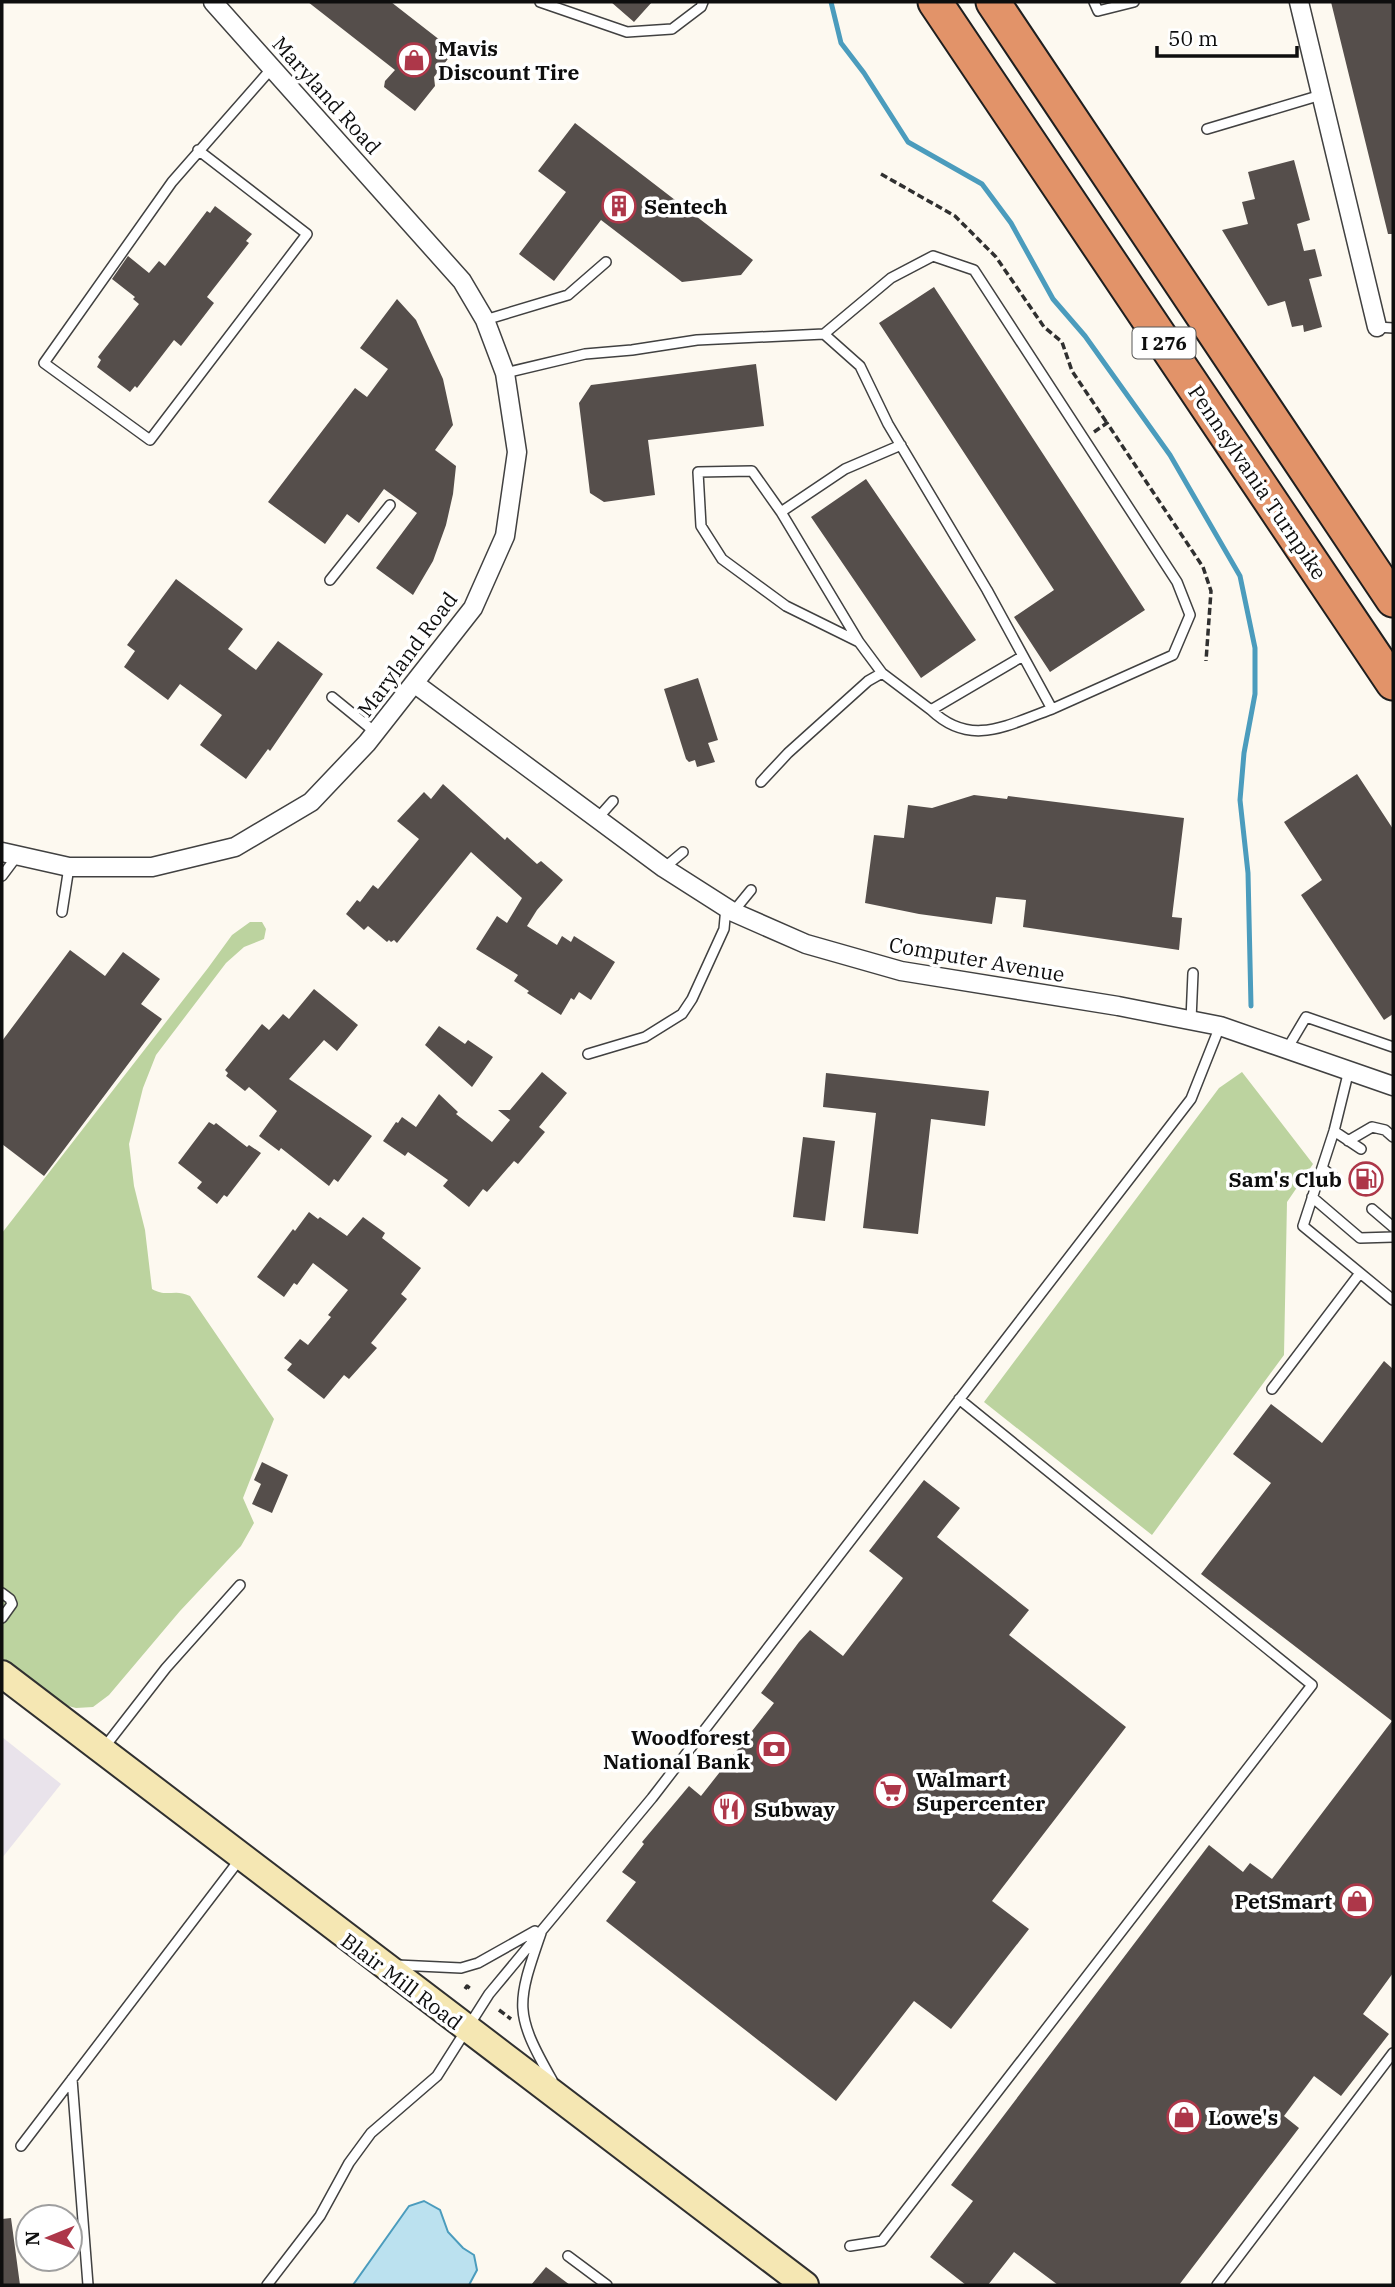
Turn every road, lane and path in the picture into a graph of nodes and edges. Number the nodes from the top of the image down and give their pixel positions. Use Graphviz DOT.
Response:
graph roads {
  1 [pos="214,2"];
  2 [pos="541,2"];
  3 [pos="703,2"];
  4 [pos="935,2"];
  5 [pos="993,2"];
  6 [pos="1094,2"];
  7 [pos="1135,2"];
  8 [pos="1299,2"];
  9 [pos="272,68"];
  10 [pos="1321,95"];
  11 [pos="1207,129"];
  12 [pos="198,150"];
  13 [pos="881,174"];
  14 [pos="606,262"];
  15 [pos="485,320"];
  16 [pos="1385,328"];
  17 [pos="824,334"];
  18 [pos="505,373"];
  19 [pos="1107,423"];
  20 [pos="1083,439"];
  21 [pos="901,445"];
  22 [pos="390,505"];
  23 [pos="781,512"];
  24 [pos="330,580"];
  25 [pos="1393,600"];
  26 [pos="859,642"];
  27 [pos="1023,656"];
  28 [pos="1206,661"];
  29 [pos="881,673"];
  30 [pos="414,683"];
  31 [pos="1393,684"];
  32 [pos="332,696"];
  33 [pos="1052,709"];
  34 [pos="931,710"];
  35 [pos="375,732"];
  36 [pos="761,782"];
  37 [pos="612,801"];
  38 [pos="597,819"];
  39 [pos="683,852"];
  40 [pos="9,854"];
  41 [pos="69,867"];
  42 [pos="664,869"];
  43 [pos="2,876"];
  44 [pos="751,890"];
  45 [pos="729,909"];
  46 [pos="62,912"];
  47 [pos="1193,972"];
  48 [pos="1191,1020"];
  49 [pos="1220,1026"];
  50 [pos="1393,1047"];
  51 [pos="1287,1049"];
  52 [pos="588,1054"];
  53 [pos="1349,1070"];
  54 [pos="1393,1086"];
  55 [pos="1334,1131"];
  56 [pos="1393,1137"];
  57 [pos="1348,1141"];
  58 [pos="1361,1149"];
  59 [pos="1322,1168"];
  60 [pos="1336,1180"];
  61 [pos="1312,1197"];
  62 [pos="1372,1209"];
  63 [pos="1393,1227"];
  64 [pos="1393,1237"];
  65 [pos="1360,1273"];
  66 [pos="1392,1296"];
  67 [pos="1272,1389"];
  68 [pos="959,1399"];
  69 [pos="240,1585"];
  70 [pos="2,1593"];
  71 [pos="2,1618"];
  72 [pos="2,1674"];
  73 [pos="102,1751"];
  74 [pos="241,1858"];
  75 [pos="543,1927"];
  76 [pos="381,1964"];
  77 [pos="499,2010"];
  78 [pos="505,2014"];
  79 [pos="502,2019"];
  80 [pos="512,2019"];
  81 [pos="467,2030"];
  82 [pos="1393,2053"];
  83 [pos="72,2079"];
  84 [pos="564,2103"];
  85 [pos="21,2146"];
  86 [pos="850,2246"];
  87 [pos="568,2256"];
  88 [pos="88,2285"];
  89 [pos="267,2285"];
  90 [pos="607,2285"];
  91 [pos="805,2285"];
  92 [pos="1217,2285"];
  1 -- 9 [label="street, Maryland Road"];
  2 -- 3 [label="lane"];
  4 -- 31 [label="highway, Pennsylvania Turnpike / I 276"];
  5 -- 25 [label="highway, I 276"];
  6 -- 7 [label="lane"];
  8 -- 10 [label="street"];
  9 -- 12 [label="lane"];
  9 -- 15 [label="street, Maryland Road"];
  10 -- 11 [label="lane"];
  10 -- 16 [label="street"];
  12 -- 12 [label="lane"];
  13 -- 19 [label="path"];
  14 -- 15 [label="lane"];
  15 -- 18 [label="street, Maryland Road"];
  17 -- 18 [label="lane"];
  17 -- 20 [label="lane"];
  17 -- 21 [label="lane"];
  18 -- 30 [label="street, Maryland Road"];
  19 -- 20 [label="path"];
  19 -- 28 [label="path"];
  20 -- 33 [label="lane"];
  21 -- 23 [label="lane"];
  21 -- 27 [label="lane"];
  22 -- 24 [label="lane"];
  23 -- 26 [label="lane"];
  23 -- 26 [label="lane"];
  26 -- 29 [label="lane"];
  27 -- 33 [label="lane"];
  27 -- 34 [label="lane"];
  29 -- 34 [label="lane"];
  29 -- 36 [label="lane"];
  30 -- 35 [label="street, Maryland Road"];
  30 -- 38 [label="street, Computer Avenue"];
  32 -- 35 [label="lane"];
  33 -- 34 [label="lane"];
  35 -- 41 [label="street, Maryland Road"];
  37 -- 38 [label="lane"];
  38 -- 42 [label="street, Computer Avenue"];
  39 -- 42 [label="lane"];
  40 -- 41 [label="street, Maryland Road"];
  40 -- 43 [label="lane"];
  41 -- 46 [label="lane"];
  42 -- 45 [label="street, Computer Avenue"];
  44 -- 45 [label="lane"];
  45 -- 48 [label="street, Computer Avenue"];
  45 -- 52 [label="lane"];
  47 -- 48 [label="lane"];
  48 -- 49 [label="street, Computer Avenue"];
  49 -- 51 [label="street, Computer Avenue"];
  49 -- 68 [label="lane"];
  50 -- 51 [label="lane"];
  51 -- 53 [label="street, Computer Avenue"];
  53 -- 54 [label="street, Computer Avenue"];
  53 -- 55 [label="lane"];
  55 -- 57 [label="lane"];
  55 -- 59 [label="lane"];
  56 -- 57 [label="lane"];
  57 -- 58 [label="lane"];
  59 -- 60 [label="lane"];
  59 -- 61 [label="lane"];
  61 -- 64 [label="lane"];
  61 -- 65 [label="lane"];
  62 -- 63 [label="lane"];
  65 -- 66 [label="lane"];
  65 -- 67 [label="lane"];
  68 -- 75 [label="lane"];
  68 -- 86 [label="lane"];
  69 -- 73 [label="lane"];
  70 -- 71 [label="lane"];
  72 -- 73 [label="main road, Blair Mill Road"];
  73 -- 74 [label="main road, Blair Mill Road"];
  74 -- 76 [label="main road, Blair Mill Road"];
  74 -- 83 [label="lane"];
  75 -- 76 [label="lane"];
  75 -- 81 [label="lane"];
  75 -- 84 [label="lane"];
  76 -- 81 [label="main road, Blair Mill Road"];
  77 -- 78 [label="path"];
  78 -- 79 [label="path"];
  78 -- 80 [label="path"];
  81 -- 84 [label="main road, Blair Mill Road"];
  81 -- 89 [label="lane"];
  82 -- 92 [label="lane"];
  83 -- 85 [label="lane"];
  83 -- 88 [label="lane"];
  84 -- 91 [label="main road, Blair Mill Road"];
  87 -- 90 [label="lane"];
}
